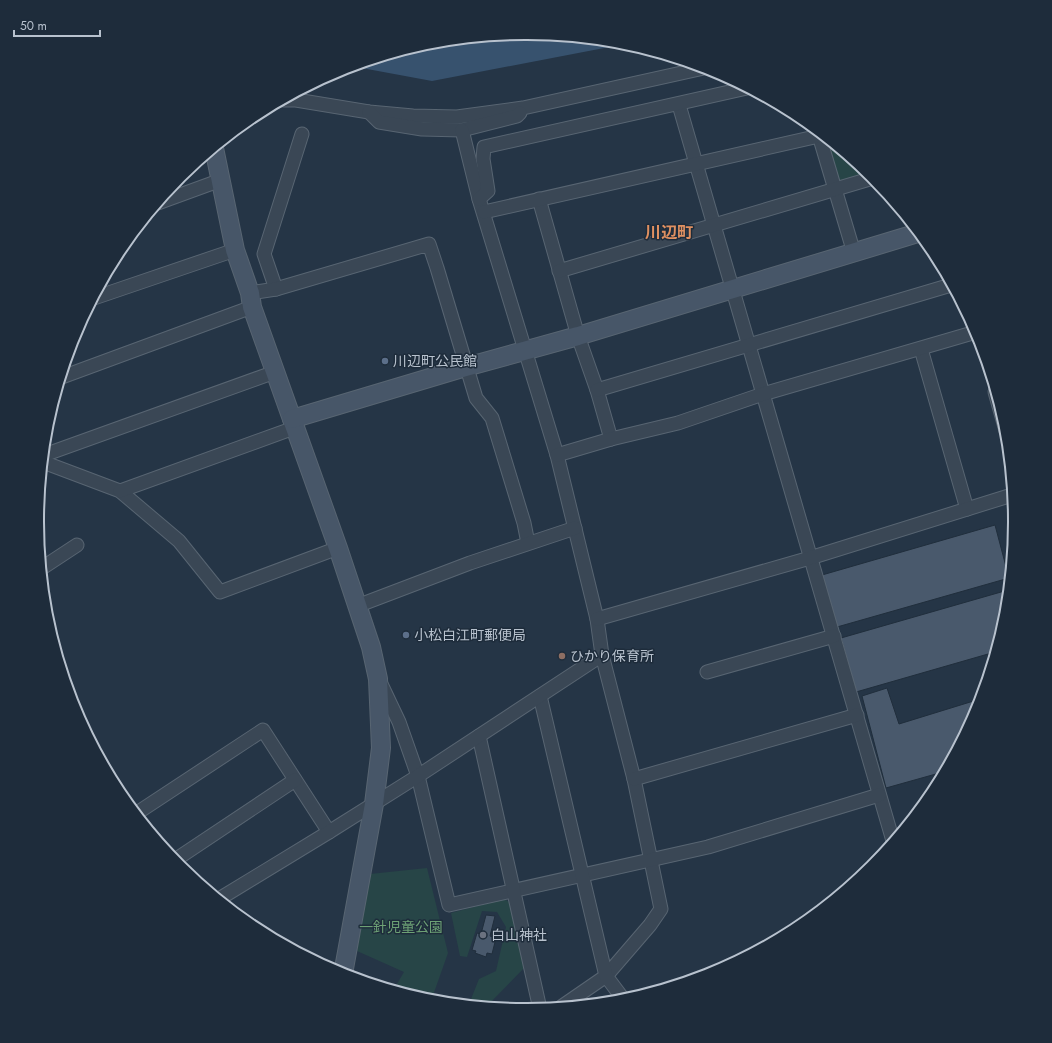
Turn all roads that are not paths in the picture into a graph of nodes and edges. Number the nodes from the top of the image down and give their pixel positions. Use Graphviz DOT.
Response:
graph roads {
  1 [pos="693,70"];
  2 [pos="739,90"];
  3 [pos="294,100"];
  4 [pos="679,105"];
  5 [pos="523,108"];
  6 [pos="369,112"];
  7 [pos="462,130"];
  8 [pos="302,134"];
  9 [pos="813,135"];
  10 [pos="821,142"];
  11 [pos="215,154"];
  12 [pos="696,163"];
  13 [pos="221,180"];
  14 [pos="865,180"];
  15 [pos="835,190"];
  16 [pos="479,199"];
  17 [pos="539,199"];
  18 [pos="167,200"];
  19 [pos="484,212"];
  20 [pos="714,225"];
  21 [pos="913,235"];
  22 [pos="235,250"];
  23 [pos="854,253"];
  24 [pos="558,271"];
  25 [pos="946,286"];
  26 [pos="733,288"];
  27 [pos="276,289"];
  28 [pos="101,296"];
  29 [pos="251,300"];
  30 [pos="970,334"];
  31 [pos="578,336"];
  32 [pos="749,344"];
  33 [pos="921,349"];
  34 [pos="525,351"];
  35 [pos="466,367"];
  36 [pos="275,372"];
  37 [pos="68,375"];
  38 [pos="597,390"];
  39 [pos="763,394"];
  40 [pos="293,424"];
  41 [pos="611,439"];
  42 [pos="50,453"];
  43 [pos="556,455"];
  44 [pos="49,464"];
  45 [pos="120,491"];
  46 [pos="1006,497"];
  47 [pos="966,509"];
  48 [pos="575,528"];
  49 [pos="528,543"];
  50 [pos="77,545"];
  51 [pos="338,548"];
  52 [pos="810,558"];
  53 [pos="47,565"];
  54 [pos="357,606"];
  55 [pos="597,618"];
  56 [pos="834,636"];
  57 [pos="602,655"];
  58 [pos="708,672"];
  59 [pos="378,679"];
  60 [pos="540,696"];
  61 [pos="857,715"];
  62 [pos="479,736"];
  63 [pos="418,776"];
  64 [pos="634,778"];
  65 [pos="295,780"];
  66 [pos="879,794"];
  67 [pos="374,804"];
  68 [pos="141,810"];
  69 [pos="329,832"];
  70 [pos="891,835"];
  71 [pos="181,856"];
  72 [pos="651,860"];
  73 [pos="583,875"];
  74 [pos="514,890"];
  75 [pos="224,896"];
  76 [pos="344,967"];
  77 [pos="606,976"];
  78 [pos="620,994"];
  79 [pos="570,1001"];
  80 [pos="539,1003"];
  1 -- 5 [label="street"];
  2 -- 4 [label="street"];
  3 -- 6 [label="street"];
  4 -- 12 [label="street"];
  4 -- 16 [label="street"];
  5 -- 6 [label="street"];
  5 -- 7 [label="street"];
  6 -- 7 [label="street"];
  7 -- 16 [label="street"];
  8 -- 27 [label="street"];
  9 -- 12 [label="street"];
  10 -- 15 [label="street"];
  11 -- 13 [label="street"];
  12 -- 17 [label="street"];
  12 -- 20 [label="street"];
  13 -- 18 [label="street"];
  13 -- 22 [label="street"];
  14 -- 15 [label="street"];
  15 -- 20 [label="street"];
  15 -- 23 [label="street"];
  16 -- 19 [label="street"];
  17 -- 19 [label="street"];
  17 -- 24 [label="street"];
  19 -- 34 [label="street"];
  20 -- 24 [label="street"];
  20 -- 26 [label="street"];
  21 -- 23 [label="street"];
  22 -- 28 [label="street"];
  22 -- 29 [label="street"];
  23 -- 26 [label="street"];
  24 -- 31 [label="street"];
  25 -- 32 [label="street"];
  26 -- 31 [label="street"];
  26 -- 32 [label="street"];
  27 -- 29 [label="street"];
  27 -- 35 [label="street"];
  29 -- 36 [label="street"];
  29 -- 37 [label="street"];
  30 -- 33 [label="street"];
  31 -- 34 [label="street"];
  31 -- 38 [label="street"];
  32 -- 38 [label="street"];
  32 -- 39 [label="street"];
  33 -- 39 [label="street"];
  33 -- 47 [label="street"];
  34 -- 35 [label="street"];
  34 -- 43 [label="street"];
  35 -- 40 [label="street"];
  35 -- 49 [label="street"];
  36 -- 40 [label="street"];
  36 -- 42 [label="street"];
  38 -- 41 [label="street"];
  39 -- 41 [label="street"];
  39 -- 52 [label="street"];
  40 -- 45 [label="street"];
  40 -- 51 [label="street"];
  41 -- 43 [label="street"];
  43 -- 48 [label="street"];
  44 -- 45 [label="street"];
  45 -- 51 [label="street"];
  46 -- 47 [label="street"];
  47 -- 52 [label="street"];
  48 -- 49 [label="street"];
  48 -- 55 [label="street"];
  49 -- 54 [label="street"];
  50 -- 53 [label="street"];
  51 -- 54 [label="street"];
  52 -- 55 [label="street"];
  52 -- 56 [label="street"];
  54 -- 59 [label="street"];
  55 -- 57 [label="street"];
  56 -- 58 [label="street"];
  56 -- 61 [label="street"];
  57 -- 60 [label="street"];
  57 -- 64 [label="street"];
  59 -- 63 [label="street"];
  59 -- 67 [label="street"];
  60 -- 62 [label="street"];
  60 -- 73 [label="street"];
  61 -- 64 [label="street"];
  61 -- 66 [label="street"];
  62 -- 63 [label="street"];
  62 -- 74 [label="street"];
  63 -- 67 [label="street"];
  63 -- 74 [label="street"];
  64 -- 72 [label="street"];
  65 -- 68 [label="street"];
  65 -- 69 [label="street"];
  65 -- 71 [label="street"];
  66 -- 70 [label="street"];
  66 -- 72 [label="street"];
  67 -- 69 [label="street"];
  67 -- 76 [label="street"];
  69 -- 75 [label="street"];
  72 -- 73 [label="street"];
  72 -- 77 [label="street"];
  73 -- 74 [label="street"];
  73 -- 77 [label="street"];
  74 -- 80 [label="street"];
  77 -- 78 [label="street"];
  77 -- 79 [label="street"];
}
